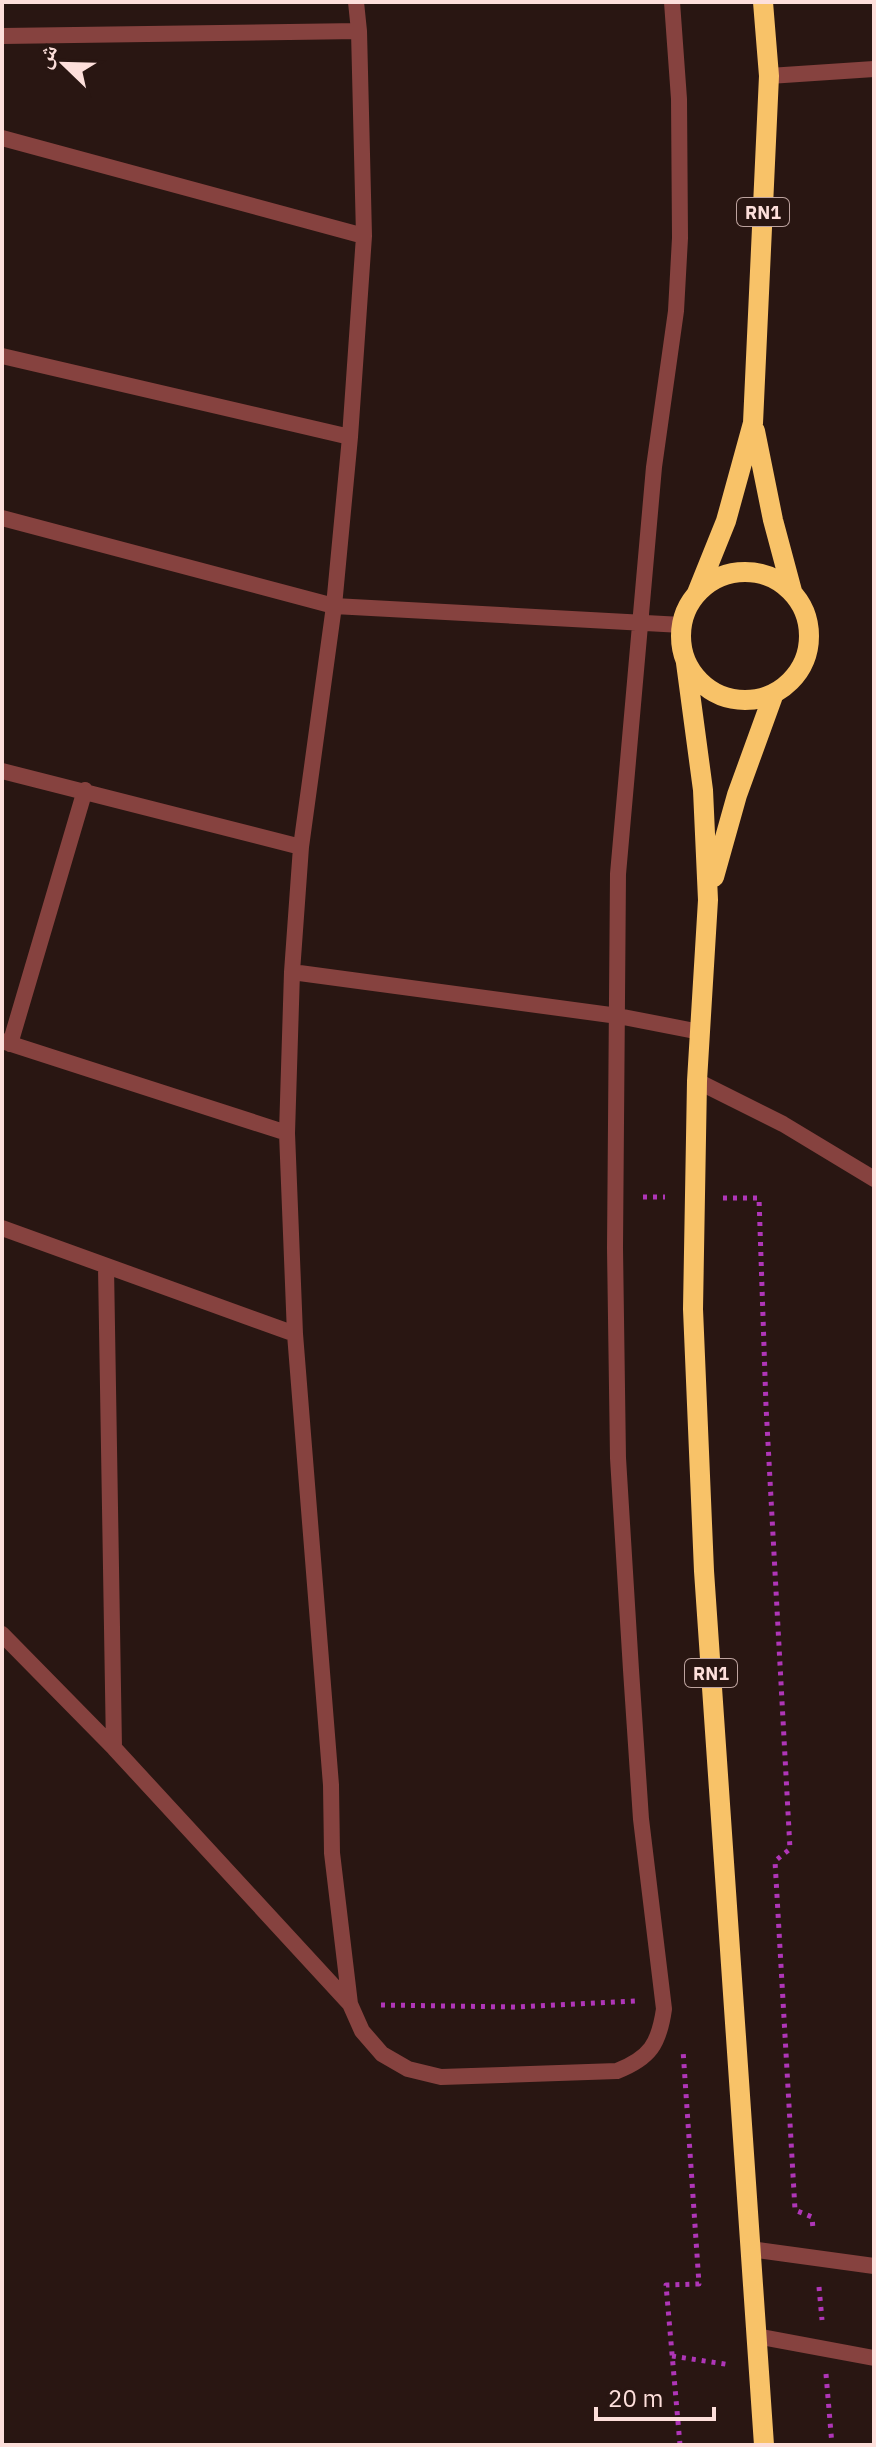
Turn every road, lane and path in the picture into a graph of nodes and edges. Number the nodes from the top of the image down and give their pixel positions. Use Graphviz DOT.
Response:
graph roads {
  1 [pos="356,2"];
  2 [pos="672,2"];
  3 [pos="763,2"];
  4 [pos="359,31"];
  5 [pos="2,36"];
  6 [pos="874,69"];
  7 [pos="769,76"];
  8 [pos="2,138"];
  9 [pos="364,236"];
  10 [pos="2,356"];
  11 [pos="753,423"];
  12 [pos="350,437"];
  13 [pos="2,518"];
  14 [pos="792,591"];
  15 [pos="697,593"];
  16 [pos="334,606"];
  17 [pos="640,622"];
  18 [pos="682,625"];
  19 [pos="686,663"];
  20 [pos="774,693"];
  21 [pos="2,771"];
  22 [pos="85,790"];
  23 [pos="301,847"];
  24 [pos="708,900"];
  25 [pos="292,972"];
  26 [pos="618,1016"];
  27 [pos="700,1032"];
  28 [pos="6,1043"];
  29 [pos="697,1081"];
  30 [pos="287,1133"];
  31 [pos="874,1179"];
  32 [pos="759,1198"];
  33 [pos="2,1228"];
  34 [pos="106,1267"];
  35 [pos="295,1334"];
  36 [pos="2,1634"];
  37 [pos="114,1748"];
  38 [pos="662,1999"];
  39 [pos="350,2004"];
  40 [pos="750,2249"];
  41 [pos="816,2256"];
  42 [pos="874,2266"];
  43 [pos="874,2278"];
  44 [pos="756,2336"];
  45 [pos="824,2349"];
  46 [pos="874,2358"];
  47 [pos="764,2445"];
  48 [pos="832,2445"];
  1 -- 4 [label="street"];
  2 -- 17 [label="street"];
  3 -- 7 [label="main road, RN1"];
  4 -- 5 [label="street"];
  4 -- 9 [label="street"];
  6 -- 7 [label="street"];
  7 -- 11 [label="main road, RN1"];
  8 -- 9 [label="street"];
  9 -- 12 [label="street"];
  10 -- 12 [label="street"];
  11 -- 14 [label="main road, RN1"];
  11 -- 15 [label="main road, RN1"];
  12 -- 16 [label="street"];
  13 -- 16 [label="street"];
  14 -- 15 [label="main road"];
  14 -- 20 [label="main road, RN1"];
  15 -- 18 [label="main road, RN1"];
  16 -- 17 [label="street"];
  16 -- 23 [label="street"];
  17 -- 18 [label="street"];
  17 -- 26 [label="street"];
  18 -- 19 [label="main road, RN1"];
  19 -- 20 [label="main road"];
  19 -- 24 [label="main road, RN1"];
  20 -- 24 [label="main road, RN1"];
  21 -- 22 [label="street"];
  22 -- 23 [label="street"];
  22 -- 28 [label="street"];
  23 -- 25 [label="street"];
  24 -- 27 [label="main road, RN1"];
  25 -- 26 [label="street"];
  25 -- 30 [label="street"];
  26 -- 27 [label="street"];
  26 -- 38 [label="street"];
  27 -- 29 [label="main road, RN1"];
  28 -- 30 [label="street"];
  29 -- 31 [label="street"];
  29 -- 40 [label="main road, RN1"];
  30 -- 35 [label="street"];
  32 -- 41 [label="path"];
  33 -- 34 [label="street"];
  34 -- 35 [label="street"];
  34 -- 37 [label="street"];
  35 -- 39 [label="street"];
  36 -- 37 [label="street"];
  37 -- 39 [label="street"];
  38 -- 39 [label="path"];
  38 -- 39 [label="street"];
  40 -- 41 [label="street"];
  40 -- 44 [label="main road, RN1"];
  41 -- 42 [label="street"];
  41 -- 45 [label="path"];
  42 -- 43 [label="street"];
  44 -- 45 [label="street"];
  44 -- 47 [label="main road, RN1"];
  45 -- 46 [label="street"];
  45 -- 48 [label="path"];
}
